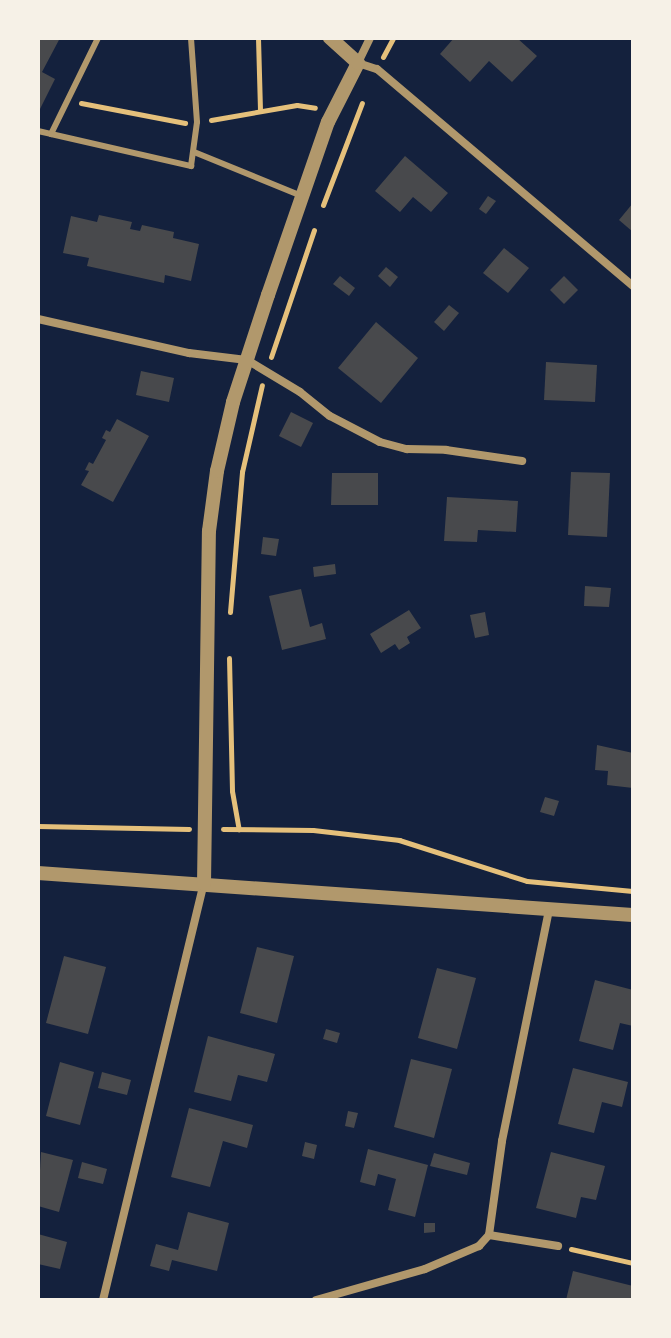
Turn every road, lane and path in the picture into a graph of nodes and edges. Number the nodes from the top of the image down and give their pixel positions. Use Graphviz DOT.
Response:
graph roads {
  1 [pos="98,38"];
  2 [pos="191,38"];
  3 [pos="258,38"];
  4 [pos="330,38"];
  5 [pos="370,38"];
  6 [pos="393,38"];
  7 [pos="358,63"];
  8 [pos="377,69"];
  9 [pos="260,110"];
  10 [pos="38,131"];
  11 [pos="51,134"];
  12 [pos="194,152"];
  13 [pos="303,196"];
  14 [pos="320,212"];
  15 [pos="315,226"];
  16 [pos="633,286"];
  17 [pos="38,319"];
  18 [pos="247,360"];
  19 [pos="266,372"];
  20 [pos="522,461"];
  21 [pos="229,621"];
  22 [pos="229,650"];
  23 [pos="38,826"];
  24 [pos="206,829"];
  25 [pos="239,829"];
  26 [pos="38,873"];
  27 [pos="204,884"];
  28 [pos="633,891"];
  29 [pos="549,910"];
  30 [pos="633,915"];
  31 [pos="489,1235"];
  32 [pos="558,1246"];
  33 [pos="633,1263"];
  34 [pos="103,1300"];
  35 [pos="316,1300"];
  1 -- 11 [label="lane"];
  2 -- 12 [label="lane"];
  3 -- 9 [label="path"];
  4 -- 7 [label="street"];
  5 -- 7 [label="street"];
  6 -- 8 [label="path"];
  7 -- 8 [label="street"];
  7 -- 13 [label="street"];
  8 -- 14 [label="path"];
  8 -- 16 [label="street"];
  10 -- 11 [label="lane"];
  11 -- 12 [label="lane"];
  12 -- 13 [label="lane"];
  13 -- 18 [label="street"];
  15 -- 19 [label="path"];
  17 -- 18 [label="street"];
  18 -- 19 [label="street"];
  18 -- 24 [label="street"];
  19 -- 20 [label="street"];
  19 -- 21 [label="path"];
  22 -- 25 [label="path"];
  23 -- 24 [label="path"];
  24 -- 25 [label="path"];
  24 -- 27 [label="street"];
  25 -- 28 [label="path"];
  26 -- 27 [label="street"];
  27 -- 29 [label="street"];
  27 -- 34 [label="street"];
  29 -- 30 [label="street"];
  29 -- 31 [label="street"];
  31 -- 32 [label="street"];
  31 -- 35 [label="street"];
  32 -- 33 [label="path"];
}
